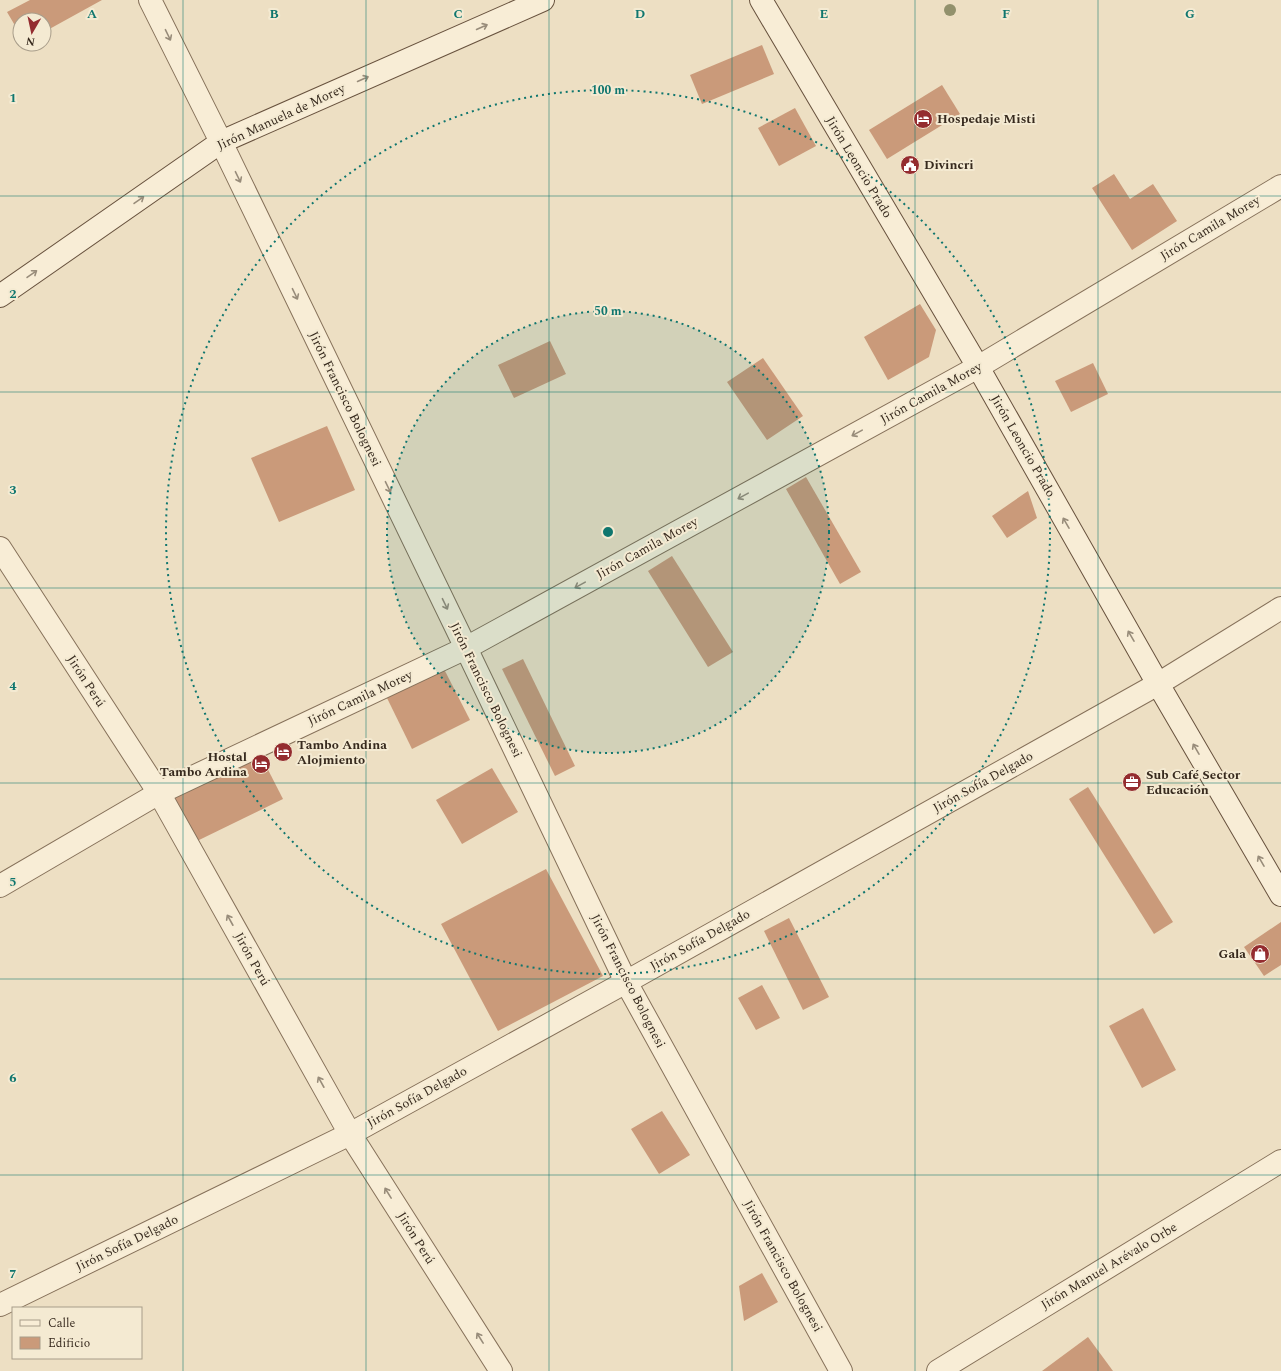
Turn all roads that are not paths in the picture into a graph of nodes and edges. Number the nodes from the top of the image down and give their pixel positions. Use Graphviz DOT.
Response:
graph roads {
  1 [pos="150,0"];
  2 [pos="543,0"];
  3 [pos="761,0"];
  4 [pos="221,142"];
  5 [pos="1281,186"];
  6 [pos="0,296"];
  7 [pos="978,367"];
  8 [pos="0,548"];
  9 [pos="1281,608"];
  10 [pos="466,648"];
  11 [pos="1158,684"];
  12 [pos="159,793"];
  13 [pos="0,886"];
  14 [pos="1281,895"];
  15 [pos="626,982"];
  16 [pos="350,1134"];
  17 [pos="1281,1162"];
  18 [pos="0,1305"];
  19 [pos="501,1371"];
  20 [pos="840,1371"];
  21 [pos="938,1371"];
  1 -- 4 [label="street, Jirón Francisco Bolognesi, one-way"];
  4 -- 2 [label="street, Jirón Manuela de Morey, one-way"];
  3 -- 7 [label="street, Jirón Leoncio Prado"];
  6 -- 4 [label="street, Jirón Manuela de Morey, one-way"];
  4 -- 10 [label="street, Jirón Francisco Bolognesi, one-way"];
  5 -- 7 [label="street, Jirón Camila Morey"];
  7 -- 10 [label="street, Jirón Camila Morey, one-way"];
  11 -- 7 [label="street, Jirón Leoncio Prado, one-way"];
  8 -- 12 [label="street, Jirón Perú"];
  9 -- 11 [label="street, Jirón Sofía Delgado"];
  10 -- 12 [label="street, Jirón Camila Morey"];
  10 -- 15 [label="street, Jirón Francisco Bolognesi"];
  14 -- 11 [label="street, Jirón Leoncio Prado, one-way"];
  11 -- 15 [label="street, Jirón Sofía Delgado"];
  12 -- 13 [label="street, Jirón Camila Morey"];
  16 -- 12 [label="street, Jirón Perú, one-way"];
  15 -- 16 [label="street, Jirón Sofía Delgado"];
  15 -- 20 [label="street, Jirón Francisco Bolognesi"];
  16 -- 18 [label="street, Jirón Sofía Delgado"];
  19 -- 16 [label="street, Jirón Perú, one-way"];
  17 -- 21 [label="street, Jirón Manuel Arévalo Orbe"];
}
